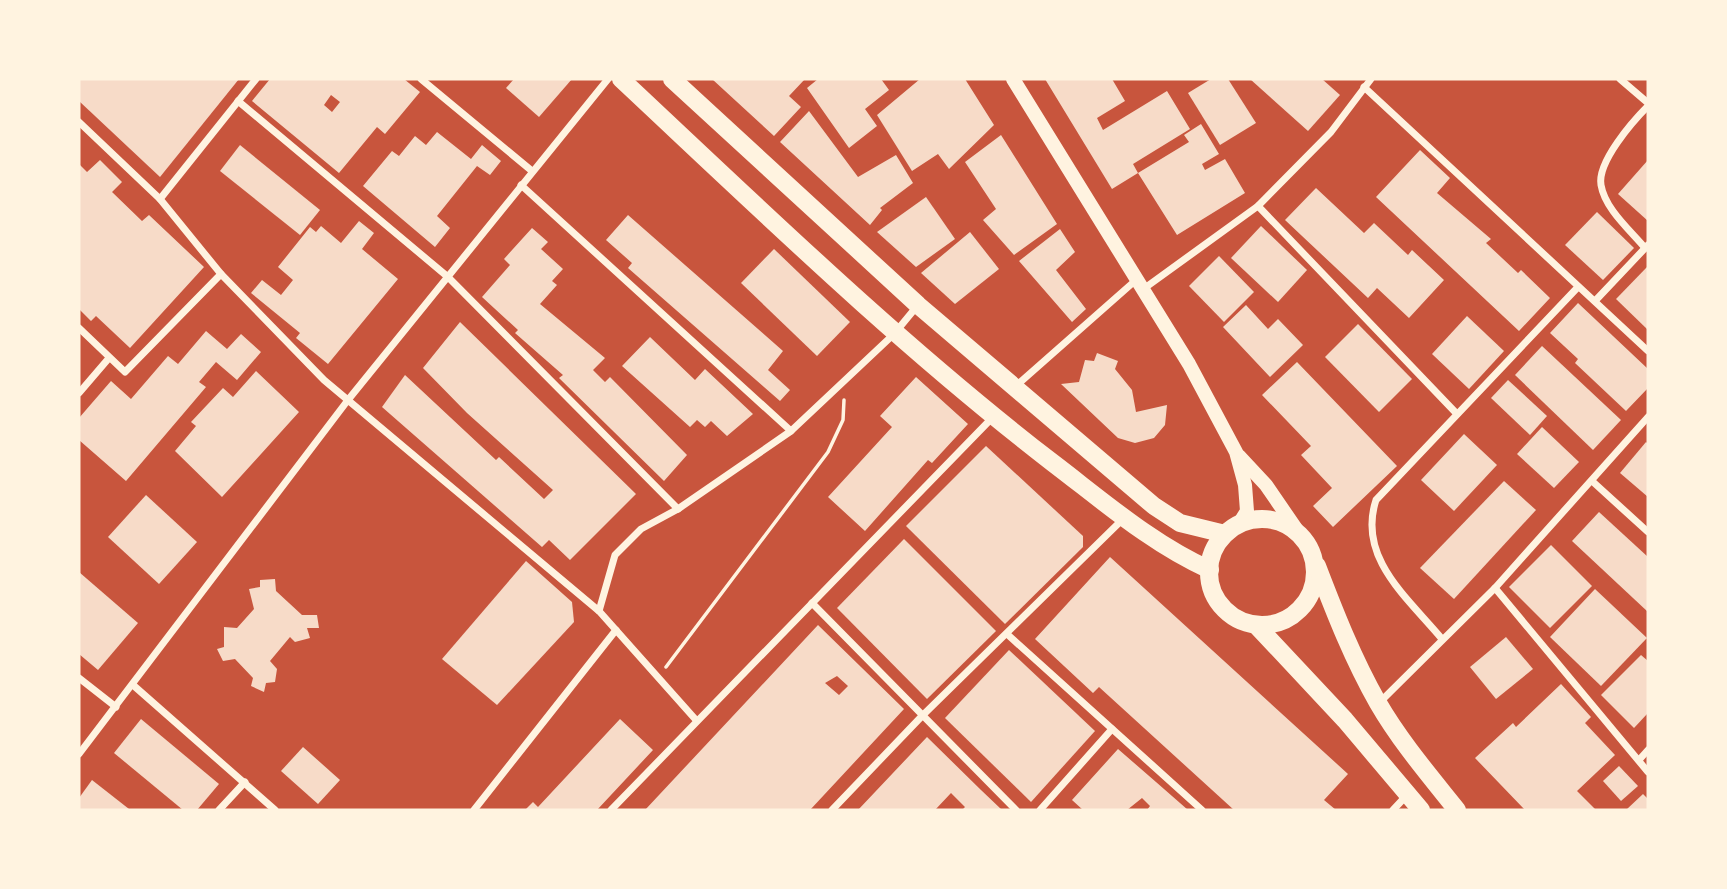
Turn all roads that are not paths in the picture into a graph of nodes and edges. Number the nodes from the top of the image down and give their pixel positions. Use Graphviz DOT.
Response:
graph roads {
  1 [pos="256,79"];
  2 [pos="421,79"];
  3 [pos="608,79"];
  4 [pos="621,79"];
  5 [pos="671,79"];
  6 [pos="1013,79"];
  7 [pos="1371,79"];
  8 [pos="1620,79"];
  9 [pos="1364,86"];
  10 [pos="238,101"];
  11 [pos="1648,104"];
  12 [pos="79,122"];
  13 [pos="532,171"];
  14 [pos="521,185"];
  15 [pos="160,200"];
  16 [pos="1258,206"];
  17 [pos="1647,246"];
  18 [pos="221,274"];
  19 [pos="448,277"];
  20 [pos="1139,285"];
  21 [pos="1578,287"];
  22 [pos="1595,301"];
  23 [pos="918,305"];
  24 [pos="79,328"];
  25 [pos="894,334"];
  26 [pos="1648,351"];
  27 [pos="109,358"];
  28 [pos="1014,387"];
  29 [pos="79,393"];
  30 [pos="348,400"];
  31 [pos="1457,414"];
  32 [pos="993,417"];
  33 [pos="1648,418"];
  34 [pos="791,431"];
  35 [pos="1236,452"];
  36 [pos="1592,481"];
  37 [pos="678,509"];
  38 [pos="1125,518"];
  39 [pos="1232,529"];
  40 [pos="1648,531"];
  41 [pos="1301,536"];
  42 [pos="1314,559"];
  43 [pos="1210,570"];
  44 [pos="1495,589"];
  45 [pos="812,603"];
  46 [pos="599,611"];
  47 [pos="1256,625"];
  48 [pos="616,630"];
  49 [pos="1007,634"];
  50 [pos="1442,639"];
  51 [pos="79,678"];
  52 [pos="133,685"];
  53 [pos="1378,703"];
  54 [pos="116,707"];
  55 [pos="922,716"];
  56 [pos="695,720"];
  57 [pos="1112,729"];
  58 [pos="1648,750"];
  59 [pos="79,754"];
  60 [pos="1639,760"];
  61 [pos="1648,772"];
  62 [pos="245,782"];
  63 [pos="1408,795"];
  64 [pos="219,810"];
  65 [pos="275,810"];
  66 [pos="474,810"];
  67 [pos="611,810"];
  68 [pos="832,810"];
  69 [pos="1016,810"];
  70 [pos="1040,810"];
  71 [pos="1202,810"];
  72 [pos="1393,810"];
  73 [pos="1420,810"];
  74 [pos="1457,810"];
  1 -- 10 [label="street"];
  2 -- 13 [label="street"];
  3 -- 13 [label="street"];
  4 -- 25 [label="main road"];
  5 -- 23 [label="main road"];
  6 -- 20 [label="main road"];
  7 -- 9 [label="street"];
  8 -- 11 [label="street"];
  9 -- 16 [label="street"];
  9 -- 21 [label="street"];
  10 -- 15 [label="street"];
  10 -- 19 [label="street"];
  11 -- 17 [label="street"];
  12 -- 15 [label="street"];
  13 -- 14 [label="street"];
  14 -- 19 [label="street"];
  14 -- 34 [label="street"];
  15 -- 18 [label="street"];
  16 -- 20 [label="street"];
  16 -- 31 [label="street"];
  17 -- 22 [label="street"];
  18 -- 27 [label="street"];
  18 -- 30 [label="street"];
  19 -- 30 [label="street"];
  19 -- 37 [label="street"];
  20 -- 28 [label="street"];
  20 -- 35 [label="main road"];
  21 -- 22 [label="street"];
  21 -- 31 [label="street"];
  22 -- 26 [label="street"];
  23 -- 25 [label="street"];
  23 -- 28 [label="main road"];
  24 -- 27 [label="street"];
  25 -- 32 [label="main road"];
  25 -- 34 [label="street"];
  27 -- 29 [label="street"];
  28 -- 39 [label="main road"];
  30 -- 46 [label="street"];
  30 -- 52 [label="street"];
  31 -- 50 [label="street"];
  32 -- 38 [label="main road"];
  32 -- 45 [label="street"];
  33 -- 36 [label="street"];
  34 -- 37 [label="street"];
  35 -- 39 [label="main road"];
  35 -- 41 [label="main road"];
  36 -- 40 [label="street"];
  36 -- 44 [label="street"];
  37 -- 46 [label="street"];
  38 -- 43 [label="main road"];
  38 -- 49 [label="street"];
  39 -- 41 [label="main road"];
  39 -- 43 [label="main road"];
  41 -- 42 [label="main road"];
  42 -- 47 [label="main road"];
  42 -- 53 [label="main road"];
  43 -- 47 [label="main road"];
  44 -- 50 [label="street"];
  44 -- 60 [label="street"];
  45 -- 55 [label="street"];
  45 -- 56 [label="street"];
  46 -- 48 [label="street"];
  47 -- 63 [label="main road"];
  48 -- 56 [label="street"];
  48 -- 66 [label="street"];
  49 -- 55 [label="street"];
  49 -- 57 [label="street"];
  50 -- 53 [label="street"];
  51 -- 54 [label="street"];
  52 -- 54 [label="street"];
  52 -- 62 [label="street"];
  53 -- 74 [label="main road"];
  54 -- 59 [label="street"];
  55 -- 68 [label="street"];
  55 -- 69 [label="street"];
  56 -- 67 [label="street"];
  57 -- 70 [label="street"];
  57 -- 71 [label="street"];
  58 -- 60 [label="street"];
  60 -- 61 [label="street"];
  62 -- 64 [label="street"];
  62 -- 65 [label="street"];
  63 -- 72 [label="street"];
  63 -- 73 [label="main road"];
}
